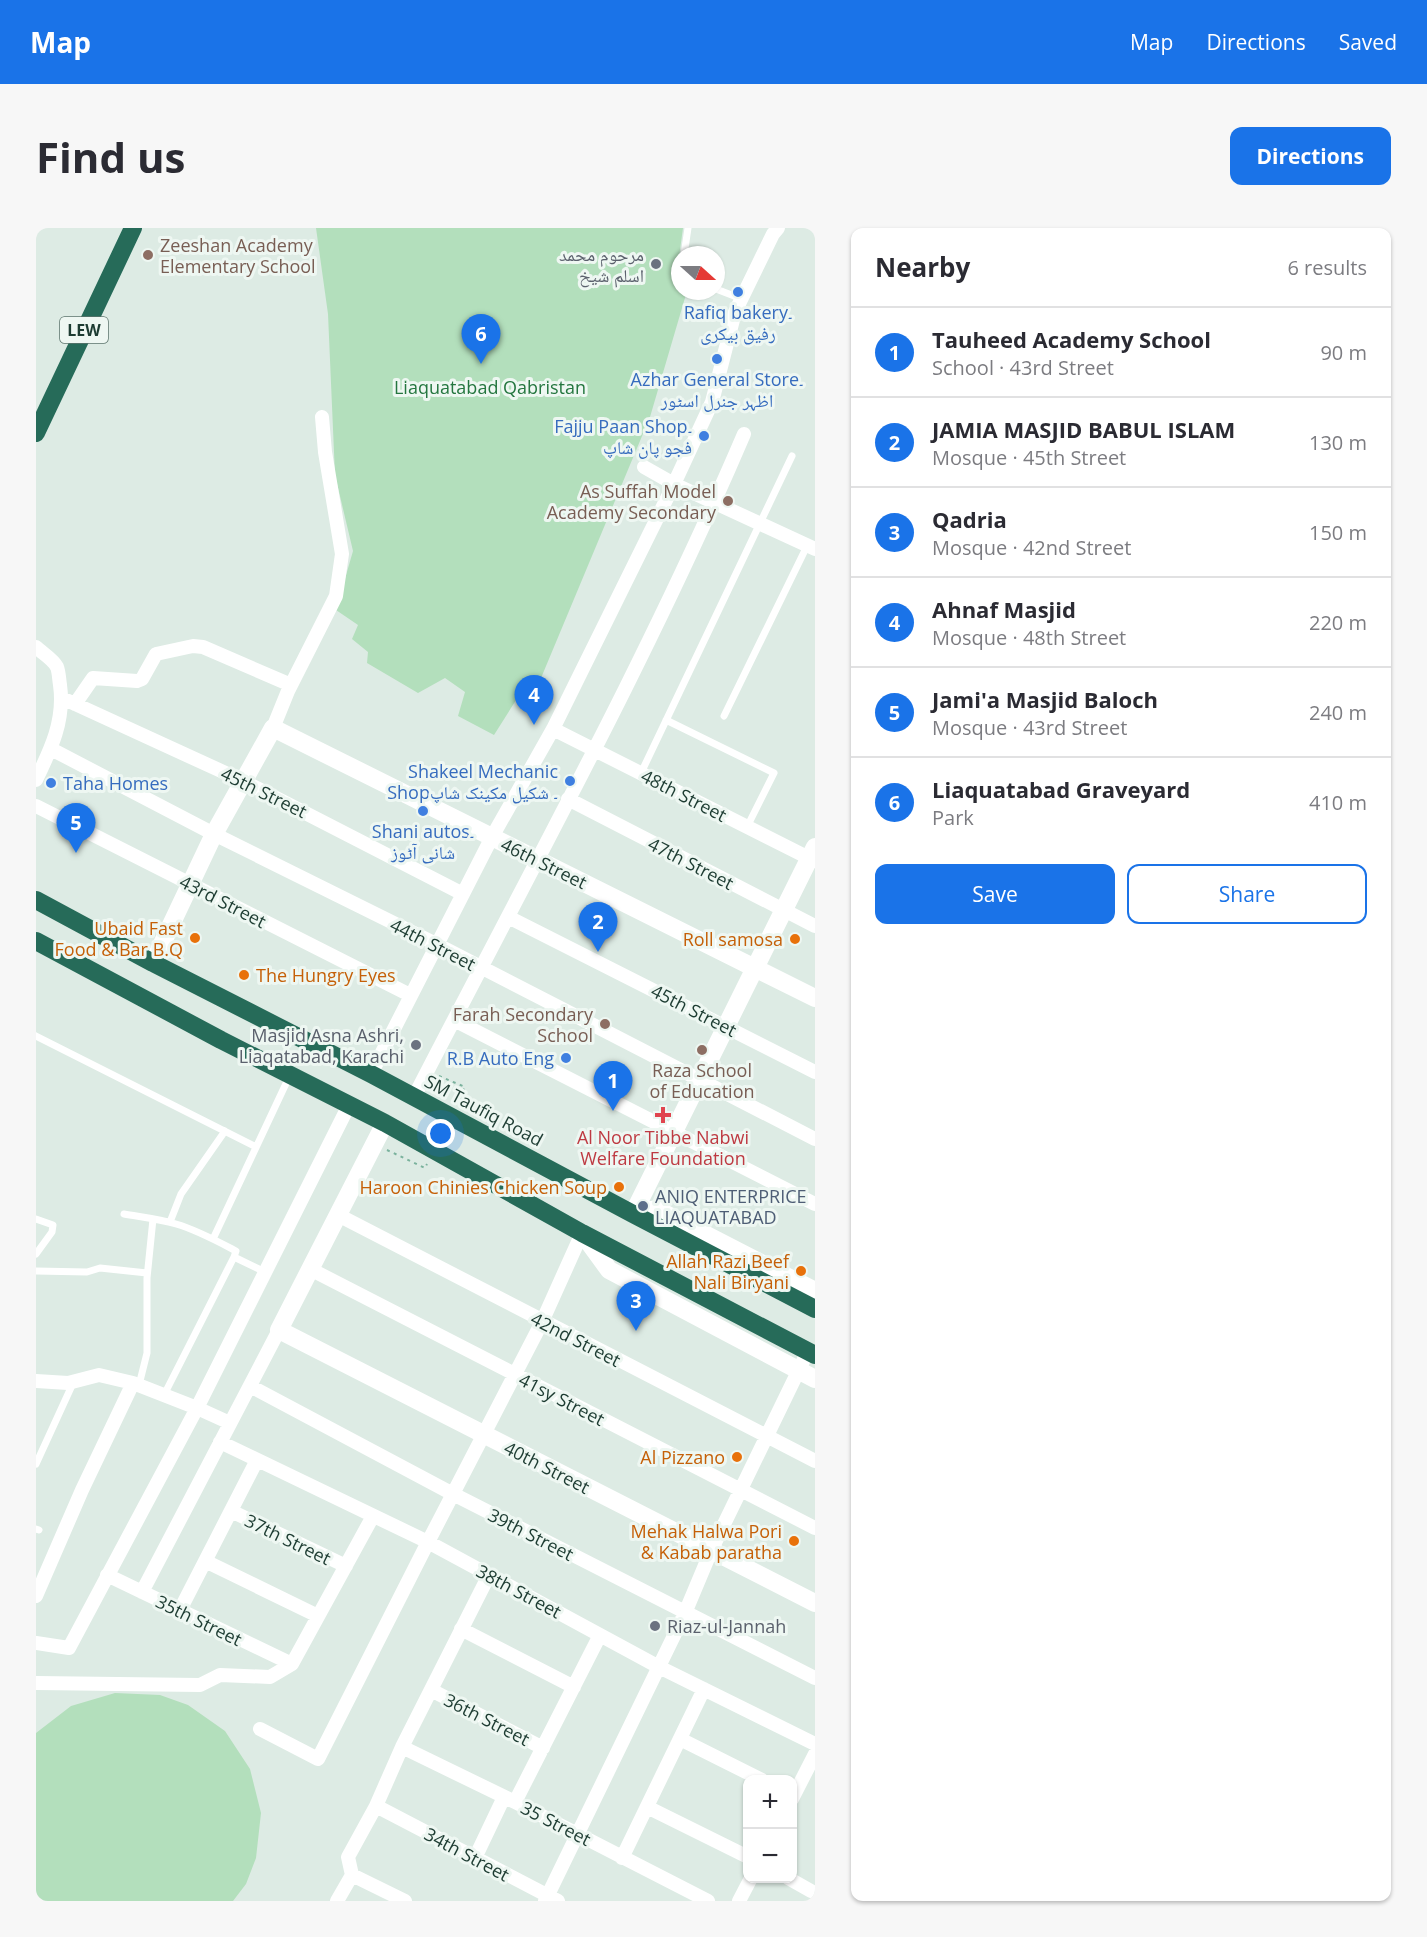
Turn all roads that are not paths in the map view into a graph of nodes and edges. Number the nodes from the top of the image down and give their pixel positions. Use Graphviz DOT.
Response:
graph roads {
  1 [pos="133,228"];
  2 [pos="688,228"];
  3 [pos="778,228"];
  4 [pos="685,246"];
  5 [pos="725,292"];
  6 [pos="742,299"];
  7 [pos="322,417"];
  8 [pos="36,433"];
  9 [pos="744,434"];
  10 [pos="792,456"];
  11 [pos="644,467"];
  12 [pos="674,484"];
  13 [pos="715,503"];
  14 [pos="760,524"];
  15 [pos="811,548"];
  16 [pos="36,648"];
  17 [pos="291,685"];
  18 [pos="62,698"];
  19 [pos="75,704"];
  20 [pos="724,716"];
  21 [pos="666,720"];
  22 [pos="273,728"];
  23 [pos="553,729"];
  24 [pos="51,749"];
  25 [pos="595,750"];
  26 [pos="641,773"];
  27 [pos="36,780"];
  28 [pos="243,781"];
  29 [pos="568,799"];
  30 [pos="36,806"];
  31 [pos="747,827"];
  32 [pos="214,834"];
  33 [pos="492,837"];
  34 [pos="813,855"];
  35 [pos="538,860"];
  36 [pos="190,885"];
  37 [pos="463,894"];
  38 [pos="36,900"];
  39 [pos="784,911"];
  40 [pos="508,917"];
  41 [pos="815,926"];
  42 [pos="36,941"];
  43 [pos="436,945"];
  44 [pos="153,963"];
  45 [pos="481,968"];
  46 [pos="756,968"];
  47 [pos="410,995"];
  48 [pos="815,998"];
  49 [pos="453,1020"];
  50 [pos="727,1026"];
  51 [pos="36,1036"];
  52 [pos="815,1072"];
  53 [pos="371,1074"];
  54 [pos="290,1075"];
  55 [pos="700,1081"];
  56 [pos="414,1097"];
  57 [pos="349,1105"];
  58 [pos="385,1123"];
  59 [pos="225,1131"];
  60 [pos="674,1132"];
  61 [pos="815,1139"];
  62 [pos="256,1147"];
  63 [pos="815,1204"];
  64 [pos="124,1214"];
  65 [pos="633,1214"];
  66 [pos="338,1215"];
  67 [pos="36,1219"];
  68 [pos="153,1219"];
  69 [pos="170,1222"];
  70 [pos="582,1233"];
  71 [pos="213,1239"];
  72 [pos="36,1254"];
  73 [pos="234,1257"];
  74 [pos="310,1269"];
  75 [pos="36,1271"];
  76 [pos="147,1272"];
  77 [pos="265,1272"];
  78 [pos="815,1291"];
  79 [pos="815,1309"];
  80 [pos="542,1322"];
  81 [pos="279,1330"];
  82 [pos="811,1353"];
  83 [pos="798,1371"];
  84 [pos="515,1375"];
  85 [pos="815,1379"];
  86 [pos="36,1381"];
  87 [pos="74,1381"];
  88 [pos="136,1384"];
  89 [pos="250,1386"];
  90 [pos="164,1395"];
  91 [pos="197,1408"];
  92 [pos="230,1423"];
  93 [pos="483,1434"];
  94 [pos="766,1437"];
  95 [pos="220,1442"];
  96 [pos="257,1460"];
  97 [pos="815,1461"];
  98 [pos="36,1464"];
  99 [pos="740,1491"];
  100 [pos="453,1494"];
  101 [pos="231,1511"];
  102 [pos="373,1516"];
  103 [pos="815,1528"];
  104 [pos="428,1542"];
  105 [pos="711,1551"];
  106 [pos="205,1561"];
  107 [pos="346,1566"];
  108 [pos="107,1575"];
  109 [pos="489,1575"];
  110 [pos="142,1592"];
  111 [pos="36,1596"];
  112 [pos="815,1603"];
  113 [pos="180,1610"];
  114 [pos="685,1612"];
  115 [pos="318,1616"];
  116 [pos="461,1629"];
  117 [pos="600,1635"];
  118 [pos="36,1644"];
  119 [pos="292,1664"];
  120 [pos="659,1667"];
  121 [pos="815,1678"];
  122 [pos="36,1683"];
  123 [pos="574,1687"];
  124 [pos="704,1689"];
  125 [pos="431,1690"];
  126 [pos="260,1729"];
  127 [pos="680,1739"];
  128 [pos="815,1744"];
  129 [pos="402,1747"];
  130 [pos="543,1748"];
  131 [pos="815,1754"];
  132 [pos="754,1775"];
  133 [pos="797,1788"];
  134 [pos="510,1800"];
  135 [pos="376,1806"];
  136 [pos="647,1807"];
  137 [pos="578,1834"];
  138 [pos="743,1855"];
  139 [pos="475,1858"];
  140 [pos="622,1858"];
  141 [pos="352,1875"];
  142 [pos="748,1883"];
  143 [pos="796,1883"];
  144 [pos="811,1892"];
  145 [pos="550,1899"];
  146 [pos="337,1901"];
  147 [pos="404,1901"];
  148 [pos="708,1901"];
  149 [pos="739,1901"];
  1 -- 8 [label="highway, LEW"];
  2 -- 4 [label="lane"];
  3 -- 6 [label="street"];
  5 -- 6 [label="lane"];
  6 -- 12 [label="street"];
  7 -- 17 [label="street"];
  9 -- 13 [label="street"];
  10 -- 14 [label="lane"];
  11 -- 12 [label="street"];
  12 -- 13 [label="street"];
  12 -- 23 [label="street"];
  13 -- 14 [label="street"];
  13 -- 25 [label="street"];
  14 -- 15 [label="street"];
  14 -- 21 [label="lane"];
  15 -- 20 [label="lane"];
  16 -- 18 [label="street"];
  17 -- 19 [label="street"];
  17 -- 22 [label="street"];
  18 -- 19 [label="street, 45th Street"];
  18 -- 24 [label="street"];
  19 -- 28 [label="street, 45th Street"];
  21 -- 26 [label="lane"];
  21 -- 31 [label="lane"];
  22 -- 28 [label="street"];
  22 -- 33 [label="street, 46th Street"];
  23 -- 25 [label="street, 48th Street"];
  23 -- 33 [label="street"];
  24 -- 27 [label="street"];
  24 -- 32 [label="street, 44th Street"];
  25 -- 26 [label="street, 48th Street"];
  25 -- 29 [label="street"];
  26 -- 31 [label="street, 48th Street"];
  28 -- 32 [label="street"];
  28 -- 37 [label="street, 45th Street"];
  29 -- 35 [label="street"];
  29 -- 39 [label="street, 47th Street"];
  30 -- 36 [label="street, 43rd Street"];
  31 -- 34 [label="street, 48th Street"];
  32 -- 36 [label="street"];
  32 -- 43 [label="street, 44th Street"];
  33 -- 35 [label="street, 46th Street"];
  33 -- 37 [label="street"];
  34 -- 39 [label="street"];
  35 -- 40 [label="street"];
  35 -- 46 [label="street, 46th Street"];
  36 -- 44 [label="street"];
  36 -- 47 [label="street, 43rd Street"];
  37 -- 43 [label="street"];
  38 -- 44 [label="highway, SM Taufiq Road"];
  39 -- 41 [label="street, 47th Street"];
  39 -- 46 [label="street"];
  40 -- 45 [label="street"];
  40 -- 50 [label="street, 45th Street"];
  42 -- 54 [label="highway"];
  43 -- 45 [label="street, 44th Street"];
  43 -- 47 [label="street"];
  44 -- 53 [label="highway, SM Taufiq Road"];
  45 -- 49 [label="street"];
  45 -- 55 [label="street, 44th Street"];
  46 -- 48 [label="street, 46th Street"];
  46 -- 50 [label="street"];
  47 -- 53 [label="street"];
  49 -- 56 [label="street"];
  49 -- 60 [label="street"];
  50 -- 52 [label="street, 45th Street"];
  50 -- 55 [label="street"];
  51 -- 59 [label="lane"];
  53 -- 56 [label="highway, SM Taufiq Road"];
  54 -- 57 [label="highway"];
  54 -- 62 [label="lane"];
  55 -- 60 [label="street"];
  55 -- 61 [label="street, 44th Street"];
  56 -- 65 [label="highway, SM Taufiq Road"];
  57 -- 58 [label="highway"];
  57 -- 77 [label="street"];
  58 -- 66 [label="street"];
  58 -- 70 [label="highway"];
  59 -- 62 [label="lane"];
  59 -- 69 [label="lane"];
  60 -- 63 [label="street"];
  60 -- 65 [label="street"];
  62 -- 71 [label="lane"];
  64 -- 68 [label="lane"];
  65 -- 78 [label="street"];
  65 -- 79 [label="highway, SM Taufiq Road"];
  66 -- 74 [label="street"];
  66 -- 80 [label="street, 42nd Street"];
  67 -- 72 [label="lane"];
  68 -- 69 [label="lane"];
  68 -- 76 [label="lane"];
  69 -- 71 [label="lane"];
  70 -- 80 [label="street"];
  70 -- 82 [label="highway"];
  70 -- 83 [label="street"];
  71 -- 73 [label="lane"];
  73 -- 77 [label="lane"];
  73 -- 90 [label="lane"];
  74 -- 81 [label="street"];
  74 -- 84 [label="street, 41sy Street"];
  75 -- 76 [label="lane"];
  76 -- 88 [label="lane"];
  77 -- 91 [label="street"];
  80 -- 84 [label="street"];
  80 -- 94 [label="street, 42nd Street"];
  81 -- 89 [label="street"];
  81 -- 93 [label="street, 40th Street"];
  82 -- 83 [label="street"];
  83 -- 85 [label="street"];
  83 -- 94 [label="street"];
  84 -- 93 [label="street"];
  84 -- 99 [label="street, 41sy Street"];
  86 -- 87 [label="street"];
  87 -- 88 [label="street"];
  87 -- 98 [label="lane"];
  88 -- 90 [label="street"];
  88 -- 111 [label="street"];
  89 -- 92 [label="street"];
  89 -- 100 [label="street, 39th Street"];
  90 -- 91 [label="street"];
  91 -- 92 [label="street"];
  91 -- 108 [label="street"];
  92 -- 95 [label="street"];
  93 -- 100 [label="street"];
  93 -- 105 [label="street, 40th Street"];
  94 -- 97 [label="street, 42nd Street"];
  94 -- 99 [label="street"];
  95 -- 96 [label="street, 38th Street"];
  95 -- 110 [label="street"];
  96 -- 101 [label="street"];
  96 -- 102 [label="street, 38th Street"];
  99 -- 103 [label="street, 41sy Street"];
  99 -- 105 [label="street"];
  100 -- 104 [label="street"];
  100 -- 114 [label="street, 39th Street"];
  101 -- 106 [label="street"];
  101 -- 107 [label="street, 37th Street"];
  102 -- 104 [label="street, 38th Street"];
  102 -- 107 [label="street"];
  104 -- 109 [label="street, 38th Street"];
  104 -- 126 [label="street"];
  105 -- 112 [label="street, 40th Street"];
  105 -- 114 [label="street"];
  106 -- 113 [label="street"];
  106 -- 115 [label="street"];
  107 -- 115 [label="street"];
  108 -- 110 [label="street, 35th Street"];
  108 -- 118 [label="street"];
  109 -- 116 [label="street"];
  109 -- 117 [label="street, 38th Street"];
  110 -- 113 [label="street, 35th Street"];
  113 -- 119 [label="street, 35th Street"];
  114 -- 120 [label="street"];
  114 -- 121 [label="street, 39th Street"];
  115 -- 119 [label="street"];
  116 -- 123 [label="street"];
  116 -- 125 [label="street"];
  117 -- 120 [label="street, 38th Street"];
  117 -- 123 [label="street"];
  119 -- 122 [label="street"];
  120 -- 124 [label="street, 38th Street"];
  120 -- 137 [label="street"];
  123 -- 130 [label="street"];
  124 -- 127 [label="street"];
  124 -- 128 [label="street, 38th Street"];
  125 -- 129 [label="street"];
  125 -- 130 [label="street, 36th Street"];
  127 -- 132 [label="street"];
  127 -- 136 [label="street"];
  129 -- 134 [label="street, 35 Street"];
  129 -- 135 [label="street"];
  130 -- 134 [label="street"];
  131 -- 133 [label="street"];
  134 -- 137 [label="street, 35 Street"];
  134 -- 139 [label="street"];
  135 -- 139 [label="street, 34th Street"];
  135 -- 141 [label="street"];
  136 -- 138 [label="street"];
  136 -- 140 [label="street"];
  137 -- 140 [label="street, 35 Street"];
  137 -- 145 [label="street"];
  139 -- 145 [label="street, 34th Street"];
  140 -- 148 [label="street, 35 Street"];
  141 -- 146 [label="street"];
  141 -- 147 [label="street"];
  142 -- 149 [label="street"];
  143 -- 144 [label="street"];
}
